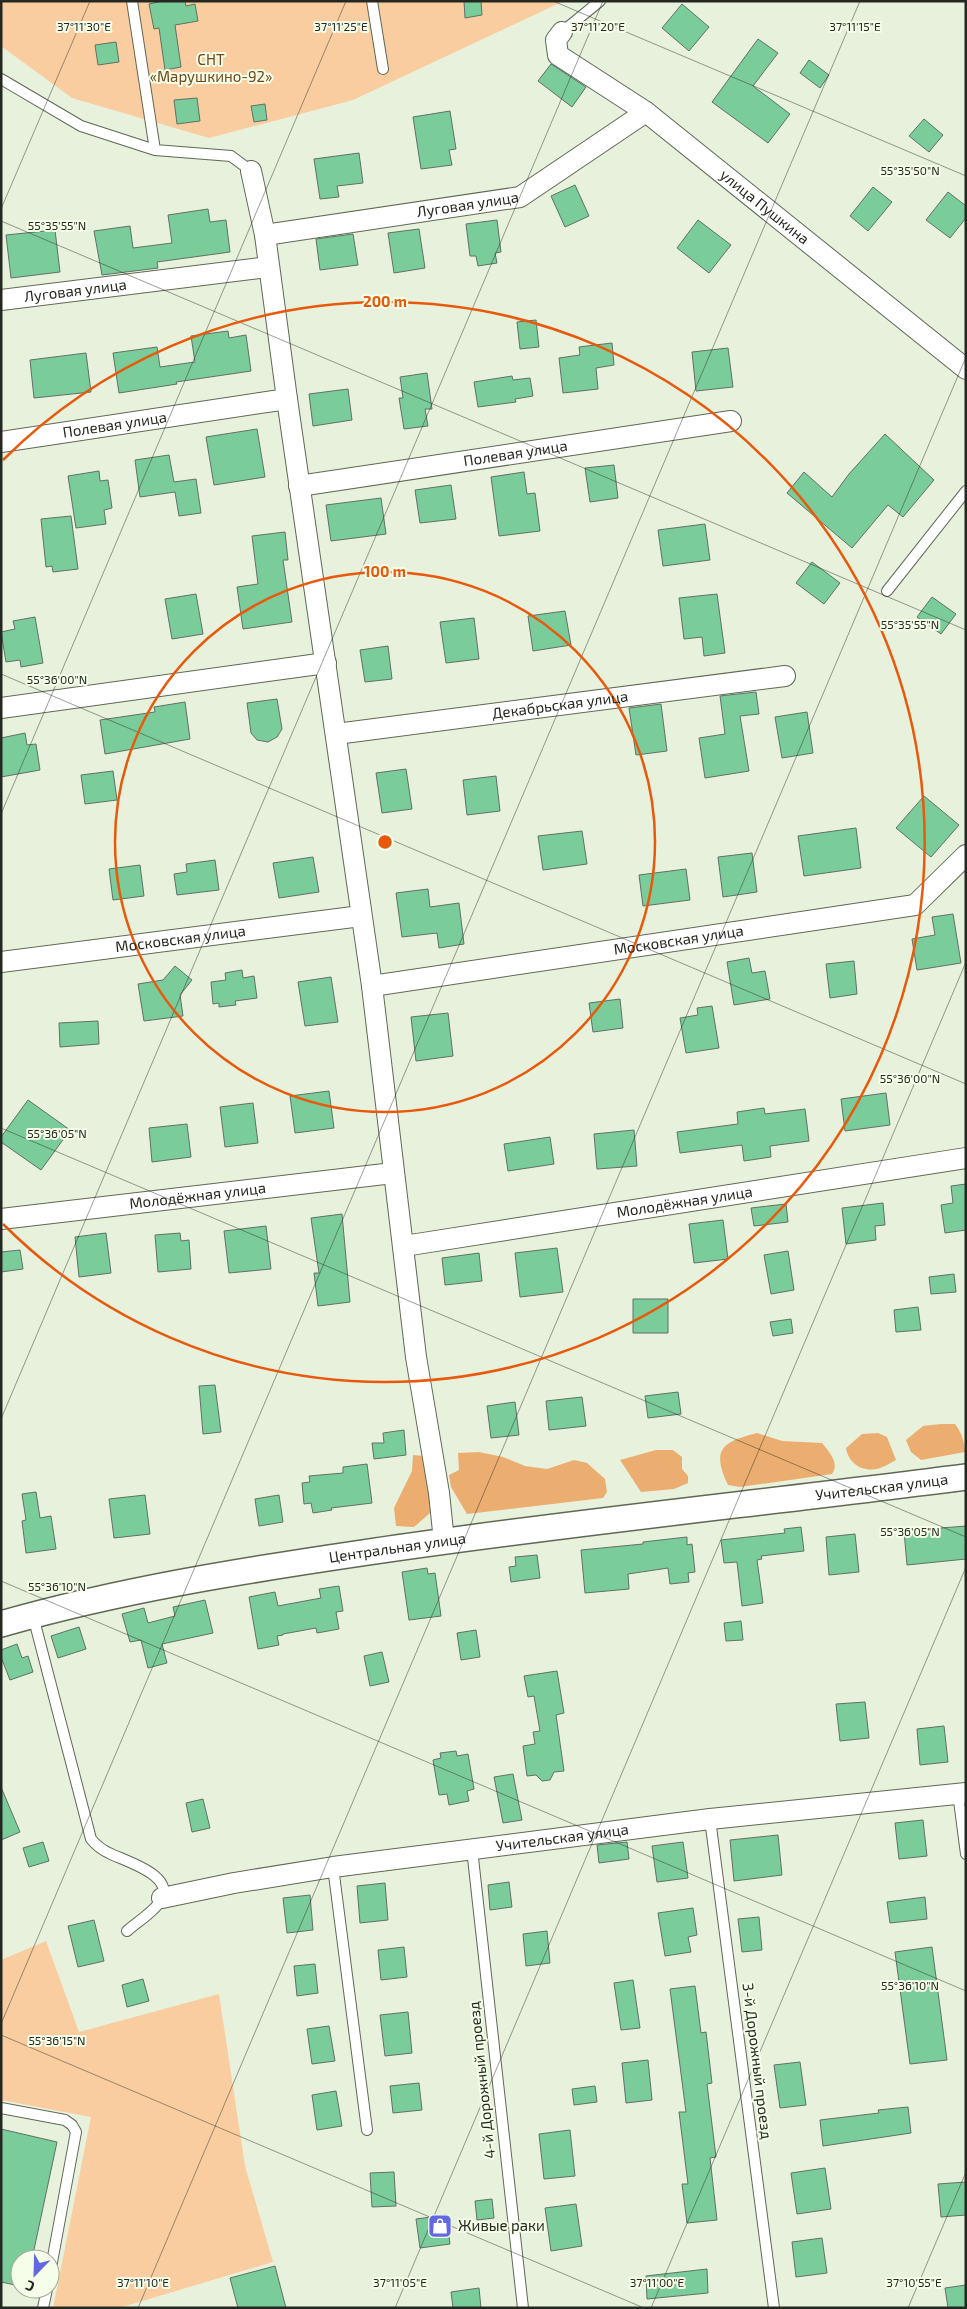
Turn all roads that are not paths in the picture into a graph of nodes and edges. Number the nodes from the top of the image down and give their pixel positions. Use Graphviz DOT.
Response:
graph roads {
  1 [pos="132,1"];
  2 [pos="372,1"];
  3 [pos="600,1"];
  4 [pos="562,32"];
  5 [pos="383,69"];
  6 [pos="1,79"];
  7 [pos="646,112"];
  8 [pos="155,150"];
  9 [pos="251,171"];
  10 [pos="265,235"];
  11 [pos="268,267"];
  12 [pos="1,300"];
  13 [pos="966,369"];
  14 [pos="286,399"];
  15 [pos="732,421"];
  16 [pos="1,442"];
  17 [pos="299,486"];
  18 [pos="966,491"];
  19 [pos="887,591"];
  20 [pos="326,663"];
  21 [pos="785,676"];
  22 [pos="1,708"];
  23 [pos="336,734"];
  24 [pos="966,855"];
  25 [pos="361,916"];
  26 [pos="1,962"];
  27 [pos="372,986"];
  28 [pos="966,1158"];
  29 [pos="393,1173"];
  30 [pos="1,1219"];
  31 [pos="404,1246"];
  32 [pos="966,1477"];
  33 [pos="798,1498"];
  34 [pos="444,1541"];
  35 [pos="33,1615"];
  36 [pos="1,1624"];
  37 [pos="962,1793"];
  38 [pos="710,1818"];
  39 [pos="472,1849"];
  40 [pos="966,1854"];
  41 [pos="334,1867"];
  42 [pos="162,1898"];
  43 [pos="127,1931"];
  44 [pos="1,2108"];
  45 [pos="367,2130"];
  46 [pos="54,2249"];
  47 [pos="523,2308"];
  48 [pos="774,2308"];
  1 -- 8 [label="lane"];
  2 -- 5 [label="lane"];
  3 -- 4 [label="lane"];
  4 -- 7 [label="street, улица Пушкина"];
  6 -- 8 [label="lane"];
  7 -- 10 [label="street, Луговая улица"];
  7 -- 13 [label="street, улица Пушкина"];
  8 -- 9 [label="lane"];
  9 -- 10 [label="street"];
  10 -- 11 [label="street"];
  11 -- 12 [label="street, Луговая улица"];
  11 -- 14 [label="street"];
  14 -- 16 [label="street, Полевая улица"];
  14 -- 17 [label="street"];
  15 -- 17 [label="street, Полевая улица"];
  17 -- 20 [label="street"];
  18 -- 19 [label="lane"];
  20 -- 22 [label="street"];
  20 -- 23 [label="street"];
  21 -- 23 [label="street, Декабрьская улица"];
  23 -- 25 [label="street"];
  24 -- 27 [label="street, Московская улица"];
  25 -- 26 [label="street, Московская улица"];
  25 -- 27 [label="street"];
  27 -- 29 [label="street"];
  28 -- 31 [label="street, Молодёжная улица"];
  29 -- 30 [label="street, Молодёжная улица"];
  29 -- 31 [label="street"];
  31 -- 34 [label="street"];
  32 -- 33 [label="street, Учительская улица"];
  33 -- 34 [label="street, Центральная улица"];
  34 -- 35 [label="street, Центральная улица"];
  35 -- 36 [label="street, Центральная улица"];
  35 -- 42 [label="lane"];
  37 -- 38 [label="street, Учительская улица"];
  37 -- 40 [label="lane"];
  38 -- 39 [label="street, Учительская улица"];
  38 -- 48 [label="lane, 3-й Дорожный проезд"];
  39 -- 41 [label="street, Учительская улица"];
  39 -- 47 [label="lane, 4-й Дорожный проезд"];
  41 -- 42 [label="street, Учительская улица"];
  41 -- 45 [label="lane"];
  42 -- 43 [label="lane"];
  44 -- 46 [label="lane"];
}
